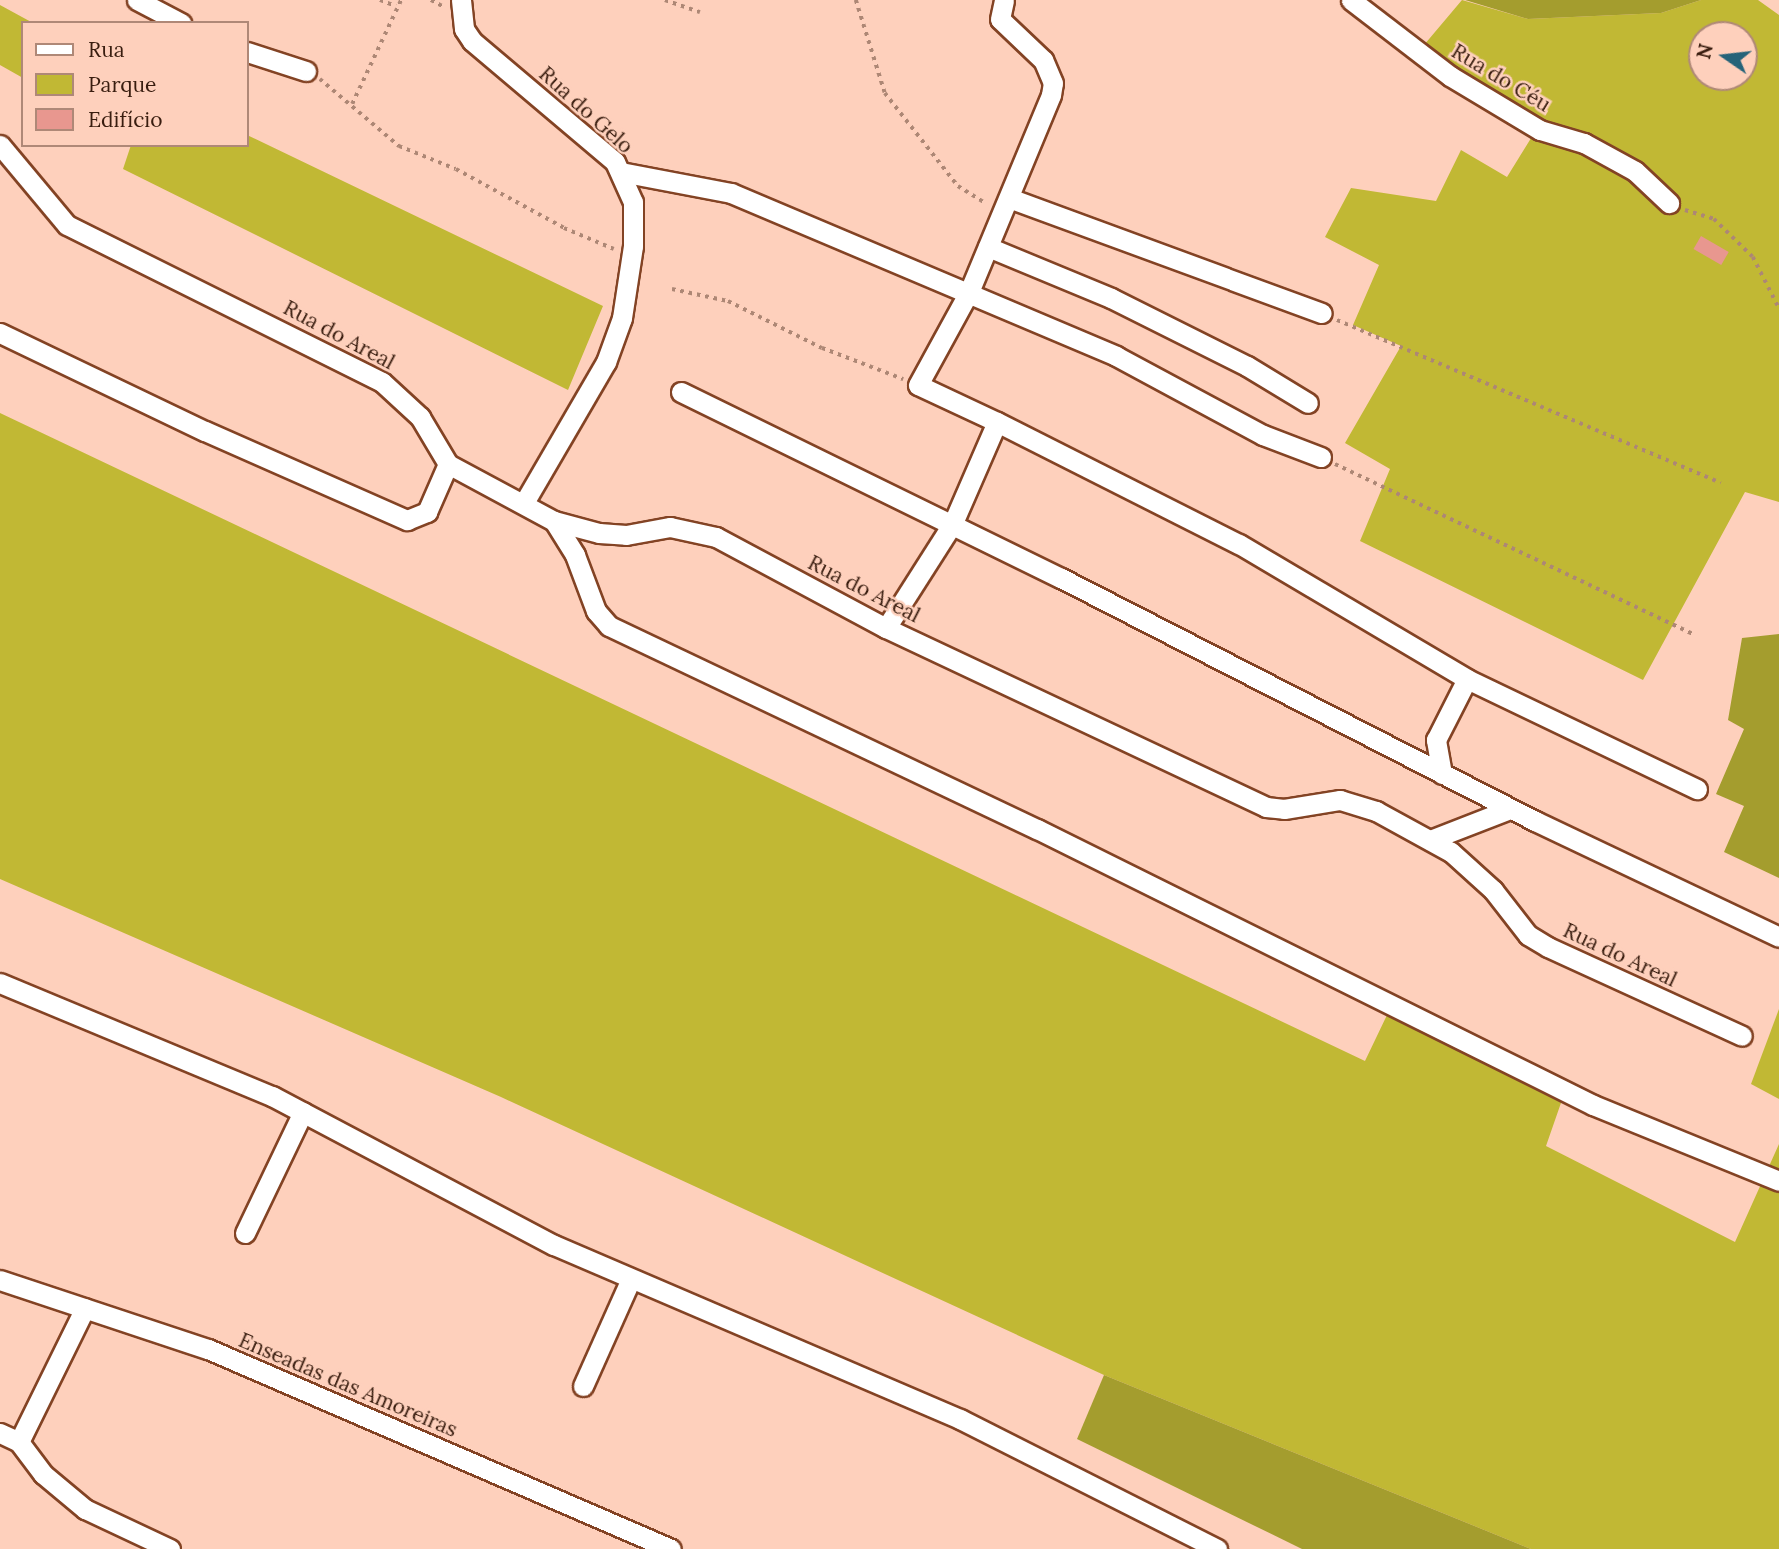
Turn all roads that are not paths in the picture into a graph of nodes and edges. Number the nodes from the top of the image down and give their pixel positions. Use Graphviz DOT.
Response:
graph roads {
  1 [pos="137,0"];
  2 [pos="461,0"];
  3 [pos="1351,0"];
  4 [pos="1000,9"];
  5 [pos="177,21"];
  6 [pos="248,52"];
  7 [pos="306,71"];
  8 [pos="0,145"];
  9 [pos="621,172"];
  10 [pos="1669,203"];
  11 [pos="1005,206"];
  12 [pos="988,247"];
  13 [pos="969,292"];
  14 [pos="1321,313"];
  15 [pos="0,333"];
  16 [pos="681,392"];
  17 [pos="1308,403"];
  18 [pos="996,422"];
  19 [pos="1321,457"];
  20 [pos="448,464"];
  21 [pos="524,503"];
  22 [pos="555,521"];
  23 [pos="953,523"];
  24 [pos="886,628"];
  25 [pos="1468,679"];
  26 [pos="1441,775"];
  27 [pos="1697,789"];
  28 [pos="1510,809"];
  29 [pos="1430,840"];
  30 [pos="1779,937"];
  31 [pos="0,983"];
  32 [pos="1742,1036"];
  33 [pos="303,1112"];
  34 [pos="1779,1181"];
  35 [pos="245,1233"];
  36 [pos="0,1280"];
  37 [pos="631,1281"];
  38 [pos="85,1308"];
  39 [pos="583,1386"];
  40 [pos="0,1433"];
  41 [pos="19,1442"];
  42 [pos="170,1549"];
  43 [pos="671,1549"];
  44 [pos="1217,1549"];
  1 -- 5 [label="street"];
  2 -- 9 [label="street, Rua do Gelo"];
  3 -- 10 [label="street, Rua do Céu"];
  4 -- 11 [label="street"];
  6 -- 7 [label="street"];
  8 -- 20 [label="street, Rua do Areal"];
  9 -- 13 [label="street"];
  9 -- 21 [label="street, Rua do Gelo"];
  11 -- 12 [label="street"];
  11 -- 14 [label="street"];
  12 -- 13 [label="street"];
  12 -- 17 [label="street"];
  13 -- 18 [label="street"];
  13 -- 19 [label="street"];
  15 -- 20 [label="street"];
  16 -- 23 [label="street"];
  18 -- 23 [label="street"];
  18 -- 25 [label="street"];
  20 -- 21 [label="street, Rua do Areal"];
  21 -- 22 [label="street, Rua do Areal"];
  22 -- 24 [label="street, Rua do Areal"];
  22 -- 34 [label="street"];
  23 -- 24 [label="street"];
  23 -- 26 [label="street"];
  24 -- 29 [label="street, Rua do Areal"];
  25 -- 26 [label="street"];
  25 -- 27 [label="street"];
  26 -- 28 [label="street"];
  28 -- 29 [label="street"];
  28 -- 30 [label="street"];
  29 -- 32 [label="street, Rua do Areal"];
  31 -- 33 [label="street"];
  33 -- 35 [label="street"];
  33 -- 37 [label="street"];
  36 -- 38 [label="street, Enseadas das Amoreiras"];
  37 -- 39 [label="street"];
  37 -- 44 [label="street"];
  38 -- 41 [label="street"];
  38 -- 43 [label="street, Enseadas das Amoreiras"];
  40 -- 41 [label="street"];
  41 -- 42 [label="street"];
}
